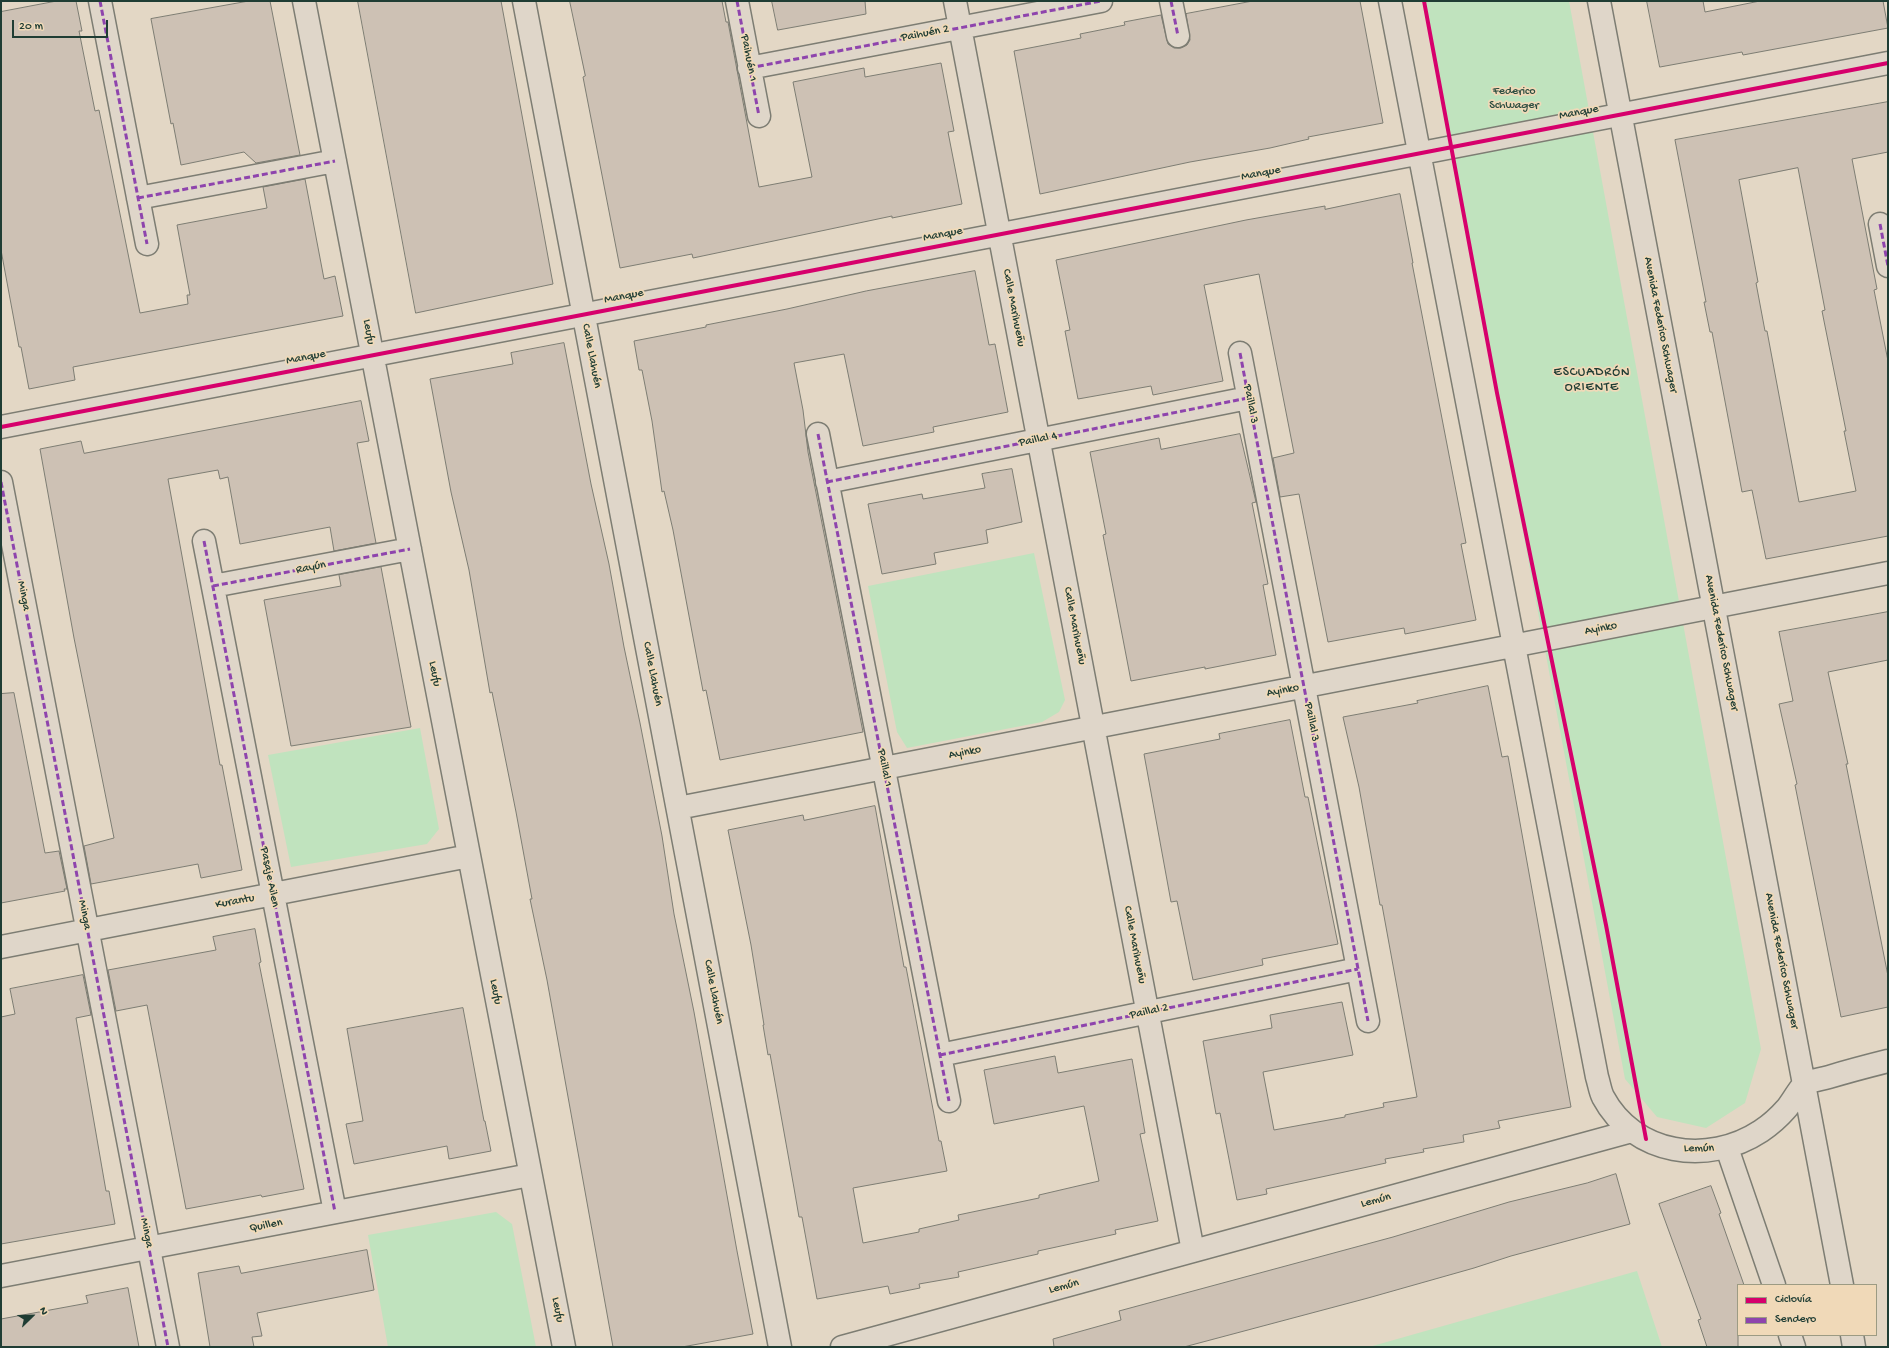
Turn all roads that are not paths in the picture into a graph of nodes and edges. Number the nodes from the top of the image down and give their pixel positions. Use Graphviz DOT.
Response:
graph roads {
  1 [pos="100,1"];
  2 [pos="304,1"];
  3 [pos="524,1"];
  4 [pos="737,1"];
  5 [pos="955,1"];
  6 [pos="1101,1"];
  7 [pos="1171,1"];
  8 [pos="1390,1"];
  9 [pos="1598,1"];
  10 [pos="960,28"];
  11 [pos="1178,36"];
  12 [pos="1888,64"];
  13 [pos="749,68"];
  14 [pos="1620,115"];
  15 [pos="759,116"];
  16 [pos="1420,154"];
  17 [pos="335,161"];
  18 [pos="138,198"];
  19 [pos="1880,224"];
  20 [pos="999,235"];
  21 [pos="147,244"];
  22 [pos="1888,266"];
  23 [pos="584,315"];
  24 [pos="1240,354"];
  25 [pos="372,356"];
  26 [pos="1248,398"];
  27 [pos="1,427"];
  28 [pos="818,434"];
  29 [pos="1038,440"];
  30 [pos="1,482"];
  31 [pos="827,482"];
  32 [pos="204,541"];
  33 [pos="410,549"];
  34 [pos="1888,573"];
  35 [pos="213,586"];
  36 [pos="1714,606"];
  37 [pos="1514,646"];
  38 [pos="1304,687"];
  39 [pos="1093,727"];
  40 [pos="884,768"];
  41 [pos="678,808"];
  42 [pos="469,856"];
  43 [pos="273,894"];
  44 [pos="87,930"];
  45 [pos="1,947"];
  46 [pos="1358,969"];
  47 [pos="1147,1012"];
  48 [pos="1368,1021"];
  49 [pos="940,1055"];
  50 [pos="1888,1061"];
  51 [pos="1804,1083"];
  52 [pos="949,1101"];
  53 [pos="1632,1131"];
  54 [pos="1728,1148"];
  55 [pos="530,1175"];
  56 [pos="335,1212"];
  57 [pos="149,1248"];
  58 [pos="1193,1252"];
  59 [pos="1,1276"];
  60 [pos="1774,1284"];
  61 [pos="1842,1284"];
  62 [pos="1790,1336"];
  63 [pos="1852,1336"];
  64 [pos="168,1347"];
  65 [pos="564,1347"];
  66 [pos="780,1347"];
  67 [pos="842,1347"];
  68 [pos="1794,1347"];
  69 [pos="1854,1347"];
  1 -- 18 [label="street"];
  2 -- 17 [label="street, Leufu"];
  3 -- 23 [label="street, Calle Llahuén"];
  4 -- 13 [label="street, Paihuén 1"];
  5 -- 10 [label="street, Calle Marihueñu"];
  6 -- 10 [label="street, Paihuén 2"];
  7 -- 11 [label="street"];
  8 -- 16 [label="street"];
  9 -- 14 [label="street, Avenida Federico Schwager"];
  10 -- 13 [label="street, Paihuén 2"];
  10 -- 20 [label="street, Calle Marihueñu"];
  12 -- 14 [label="street, Manque"];
  13 -- 15 [label="street, Paihuén 1"];
  14 -- 16 [label="street, Manque"];
  14 -- 36 [label="street, Avenida Federico Schwager"];
  16 -- 20 [label="street, Manque"];
  16 -- 37 [label="street"];
  17 -- 18 [label="street"];
  17 -- 25 [label="street, Leufu"];
  18 -- 21 [label="street"];
  19 -- 22 [label="street"];
  20 -- 23 [label="street, Manque"];
  20 -- 29 [label="street, Calle Marihueñu"];
  23 -- 25 [label="street, Manque"];
  23 -- 41 [label="street, Calle Llahuén"];
  24 -- 26 [label="street, Paillal 3"];
  25 -- 27 [label="street, Manque"];
  25 -- 33 [label="street, Leufu"];
  26 -- 29 [label="street, Paillal 4"];
  26 -- 38 [label="street, Paillal 3"];
  28 -- 31 [label="street, Paillal 1"];
  29 -- 31 [label="street, Paillal 4"];
  29 -- 39 [label="street, Calle Marihueñu"];
  30 -- 44 [label="street, Minga"];
  31 -- 40 [label="street, Paillal 1"];
  32 -- 35 [label="street, Pasaje Ailen"];
  33 -- 35 [label="street, Rayún"];
  33 -- 42 [label="street, Leufu"];
  34 -- 36 [label="street, Ayinko"];
  35 -- 43 [label="street, Pasaje Ailen"];
  36 -- 37 [label="street, Ayinko"];
  36 -- 51 [label="street, Avenida Federico Schwager"];
  37 -- 38 [label="street, Ayinko"];
  37 -- 53 [label="street"];
  38 -- 39 [label="street, Ayinko"];
  38 -- 46 [label="street, Paillal 3"];
  39 -- 40 [label="street, Ayinko"];
  39 -- 47 [label="street, Calle Marihueñu"];
  40 -- 41 [label="street, Ayinko"];
  40 -- 49 [label="street, Paillal 1"];
  41 -- 66 [label="street, Calle Llahuén"];
  42 -- 43 [label="street, Kurantu"];
  42 -- 55 [label="street, Leufu"];
  43 -- 44 [label="street, Kurantu"];
  43 -- 56 [label="street, Pasaje Ailen"];
  44 -- 45 [label="street, Kurantu"];
  44 -- 57 [label="street, Minga"];
  46 -- 47 [label="street, Paillal 2"];
  46 -- 48 [label="street, Paillal 3"];
  47 -- 49 [label="street, Paillal 2"];
  47 -- 58 [label="street, Calle Marihueñu"];
  49 -- 52 [label="street, Paillal 1"];
  50 -- 51 [label="street"];
  51 -- 54 [label="street, Lemún"];
  51 -- 61 [label="street, Avenida Federico Schwager"];
  53 -- 54 [label="street, Lemún"];
  53 -- 58 [label="street, Lemún"];
  54 -- 60 [label="street"];
  55 -- 56 [label="street, Quillen"];
  55 -- 65 [label="street, Leufu"];
  56 -- 57 [label="street, Quillen"];
  57 -- 59 [label="street, Quillen"];
  57 -- 64 [label="street, Minga"];
  58 -- 67 [label="street, Lemún"];
  62 -- 68 [label="street"];
  63 -- 69 [label="street"];
}
